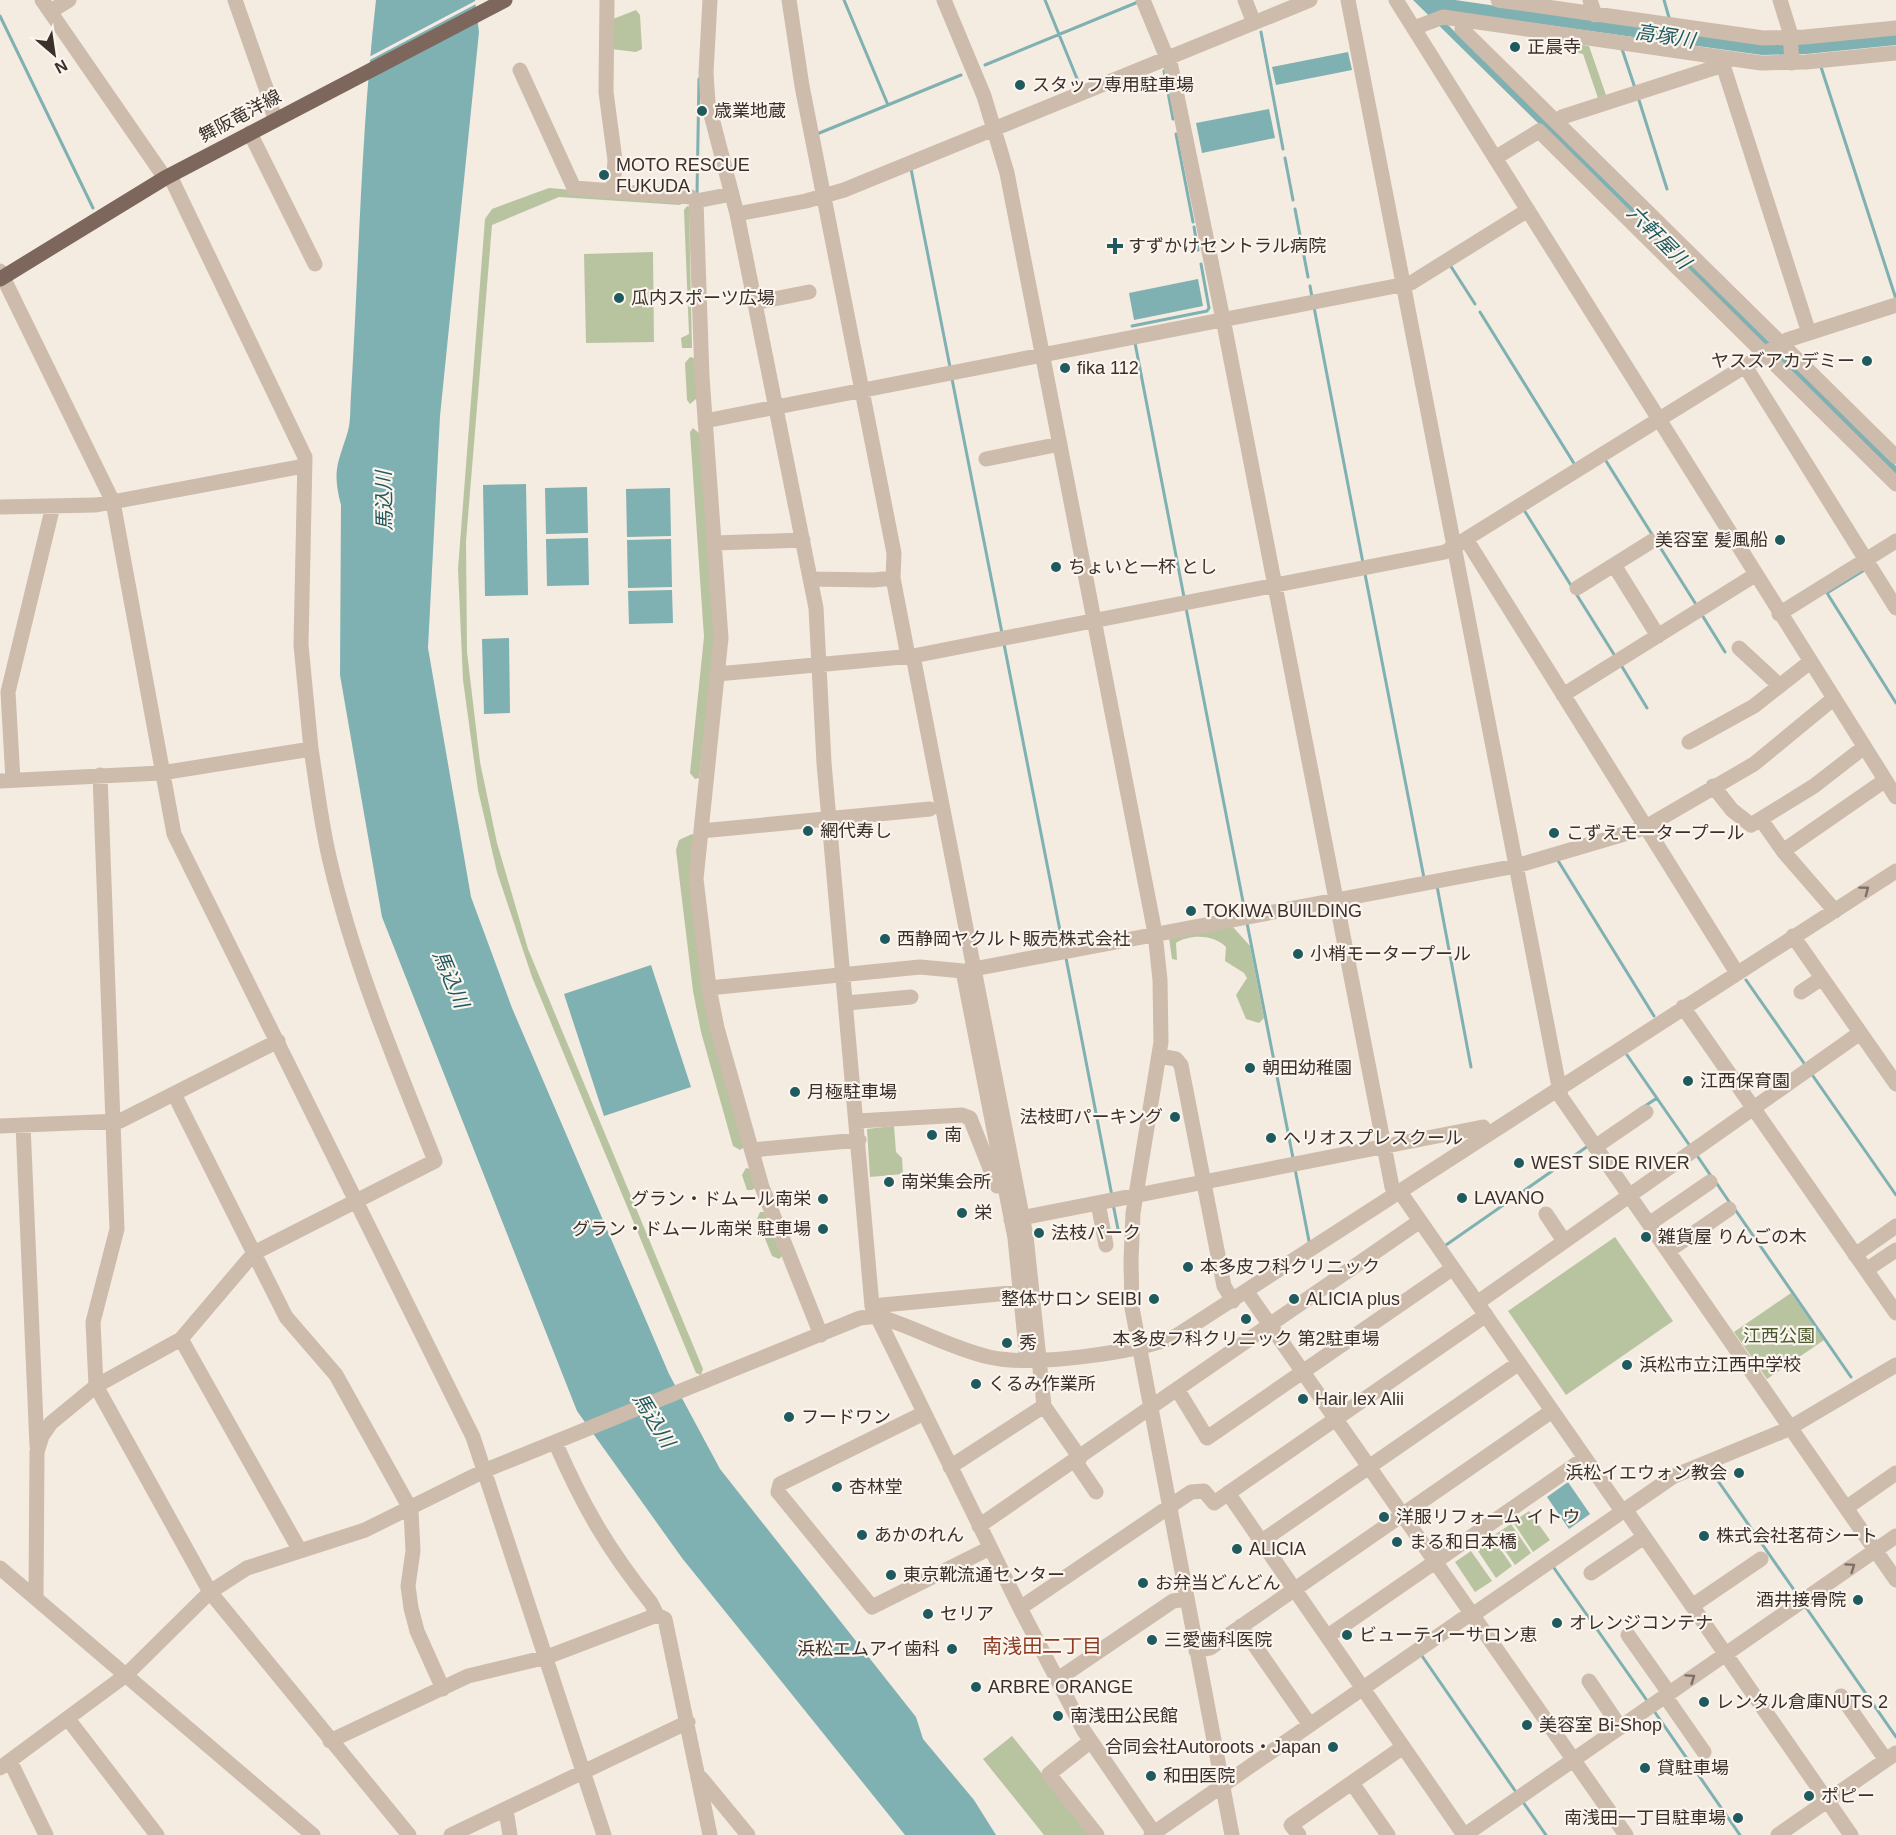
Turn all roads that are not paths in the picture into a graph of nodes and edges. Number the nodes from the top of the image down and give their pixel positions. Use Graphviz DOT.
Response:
graph roads {
  1 [pos="69,0"];
  2 [pos="234,0"];
  3 [pos="505,0"];
  4 [pos="607,0"];
  5 [pos="710,0"];
  6 [pos="789,0"];
  7 [pos="944,0"];
  8 [pos="1143,0"];
  9 [pos="1245,0"];
  10 [pos="1310,0"];
  11 [pos="1348,0"];
  12 [pos="1396,0"];
  13 [pos="1498,0"];
  14 [pos="1780,0"];
  15 [pos="47,5"];
  16 [pos="1593,7"];
  17 [pos="1463,20"];
  18 [pos="1254,23"];
  19 [pos="1414,28"];
  20 [pos="1896,28"];
  21 [pos="1790,40"];
  22 [pos="1896,53"];
  23 [pos="1168,57"];
  24 [pos="1791,61"];
  25 [pos="1723,62"];
  26 [pos="520,70"];
  27 [pos="274,120"];
  28 [pos="1557,123"];
  29 [pos="995,128"];
  30 [pos="250,133"];
  31 [pos="1495,158"];
  32 [pos="167,177"];
  33 [pos="613,191"];
  34 [pos="732,194"];
  35 [pos="824,196"];
  36 [pos="696,201"];
  37 [pos="1527,210"];
  38 [pos="737,214"];
  39 [pos="315,264"];
  40 [pos="1,276"];
  41 [pos="1403,285"];
  42 [pos="809,292"];
  43 [pos="754,303"];
  44 [pos="1896,305"];
  45 [pos="1223,320"];
  46 [pos="1809,333"];
  47 [pos="1773,349"];
  48 [pos="1042,354"];
  49 [pos="1745,366"];
  50 [pos="862,391"];
  51 [pos="775,408"];
  52 [pos="1659,420"];
  53 [pos="705,421"];
  54 [pos="1060,444"];
  55 [pos="1896,457"];
  56 [pos="986,459"];
  57 [pos="304,466"];
  58 [pos="1896,484"];
  59 [pos="112,501"];
  60 [pos="53,506"];
  61 [pos="0,507"];
  62 [pos="803,540"];
  63 [pos="1652,541"];
  64 [pos="1896,541"];
  65 [pos="715,543"];
  66 [pos="1460,543"];
  67 [pos="1866,560"];
  68 [pos="1614,565"];
  69 [pos="1755,575"];
  70 [pos="893,578"];
  71 [pos="811,579"];
  72 [pos="1274,585"];
  73 [pos="1577,588"];
  74 [pos="1896,608"];
  75 [pos="1779,614"];
  76 [pos="1094,621"];
  77 [pos="1659,636"];
  78 [pos="1739,648"];
  79 [pos="911,656"];
  80 [pos="1810,662"];
  81 [pos="819,665"];
  82 [pos="717,674"];
  83 [pos="1780,686"];
  84 [pos="1563,695"];
  85 [pos="1833,699"];
  86 [pos="1689,742"];
  87 [pos="1863,748"];
  88 [pos="311,749"];
  89 [pos="162,773"];
  90 [pos="100,775"];
  91 [pos="6,780"];
  92 [pos="1884,781"];
  93 [pos="1713,786"];
  94 [pos="1896,797"];
  95 [pos="930,809"];
  96 [pos="829,819"];
  97 [pos="1762,821"];
  98 [pos="1646,827"];
  99 [pos="701,831"];
  100 [pos="1783,851"];
  101 [pos="1516,866"];
  102 [pos="1896,871"];
  103 [pos="1336,899"];
  104 [pos="1835,911"];
  105 [pos="1155,933"];
  106 [pos="1793,936"];
  107 [pos="968,970"];
  108 [pos="1737,973"];
  109 [pos="844,975"];
  110 [pos="1822,978"];
  111 [pos="709,988"];
  112 [pos="1801,992"];
  113 [pos="910,997"];
  114 [pos="847,1003"];
  115 [pos="1683,1007"];
  116 [pos="1860,1034"];
  117 [pos="278,1041"];
  118 [pos="1159,1056"];
  119 [pos="1896,1084"];
  120 [pos="1559,1088"];
  121 [pos="174,1094"];
  122 [pos="1753,1108"];
  123 [pos="1646,1112"];
  124 [pos="112,1121"];
  125 [pos="858,1121"];
  126 [pos="23,1125"];
  127 [pos="0,1126"];
  128 [pos="1488,1135"];
  129 [pos="859,1140"];
  130 [pos="1384,1147"];
  131 [pos="1595,1147"];
  132 [pos="752,1150"];
  133 [pos="1203,1182"];
  134 [pos="1710,1182"];
  135 [pos="1398,1193"];
  136 [pos="1628,1195"];
  137 [pos="1137,1196"];
  138 [pos="1007,1197"];
  139 [pos="358,1201"];
  140 [pos="1098,1203"];
  141 [pos="1729,1209"];
  142 [pos="1546,1214"];
  143 [pos="1017,1219"];
  144 [pos="1420,1221"];
  145 [pos="1649,1224"];
  146 [pos="1896,1226"];
  147 [pos="1564,1240"];
  148 [pos="1106,1245"];
  149 [pos="1896,1250"];
  150 [pos="1668,1251"];
  151 [pos="254,1253"];
  152 [pos="1855,1255"];
  153 [pos="1453,1268"];
  154 [pos="1866,1270"];
  155 [pos="1020,1292"];
  156 [pos="1247,1292"];
  157 [pos="1233,1301"];
  158 [pos="874,1311"];
  159 [pos="1482,1312"];
  160 [pos="1896,1313"];
  161 [pos="1270,1325"];
  162 [pos="821,1335"];
  163 [pos="181,1339"];
  164 [pos="1139,1349"];
  165 [pos="1033,1360"];
  166 [pos="1518,1364"];
  167 [pos="1896,1365"];
  168 [pos="1302,1372"];
  169 [pos="96,1386"];
  170 [pos="1178,1389"];
  171 [pos="1044,1406"];
  172 [pos="1150,1410"];
  173 [pos="1551,1412"];
  174 [pos="924,1413"];
  175 [pos="1335,1419"];
  176 [pos="1790,1427"];
  177 [pos="555,1442"];
  178 [pos="37,1452"];
  179 [pos="1585,1458"];
  180 [pos="1078,1460"];
  181 [pos="950,1467"];
  182 [pos="1369,1467"];
  183 [pos="486,1470"];
  184 [pos="1896,1473"];
  185 [pos="1096,1492"];
  186 [pos="1228,1493"];
  187 [pos="1169,1507"];
  188 [pos="1846,1508"];
  189 [pos="411,1510"];
  190 [pos="1623,1510"];
  191 [pos="1402,1515"];
  192 [pos="980,1526"];
  193 [pos="1896,1536"];
  194 [pos="1644,1537"];
  195 [pos="1262,1541"];
  196 [pos="990,1548"];
  197 [pos="299,1550"];
  198 [pos="1875,1550"];
  199 [pos="1761,1559"];
  200 [pos="1434,1562"];
  201 [pos="0,1568"];
  202 [pos="1591,1573"];
  203 [pos="1896,1580"];
  204 [pos="1295,1589"];
  205 [pos="210,1592"];
  206 [pos="36,1598"];
  207 [pos="1186,1599"];
  208 [pos="1692,1606"];
  209 [pos="1020,1608"];
  210 [pos="1471,1615"];
  211 [pos="657,1616"];
  212 [pos="1241,1626"];
  213 [pos="1628,1635"];
  214 [pos="1328,1636"];
  215 [pos="1196,1651"];
  216 [pos="1725,1654"];
  217 [pos="547,1657"];
  218 [pos="126,1675"];
  219 [pos="1058,1679"];
  220 [pos="1589,1682"];
  221 [pos="443,1689"];
  222 [pos="1363,1689"];
  223 [pos="1667,1695"];
  224 [pos="1841,1696"];
  225 [pos="68,1719"];
  226 [pos="688,1722"];
  227 [pos="1310,1725"];
  228 [pos="1620,1727"];
  229 [pos="330,1741"];
  230 [pos="1091,1741"];
  231 [pos="1403,1747"];
  232 [pos="1704,1752"];
  233 [pos="1891,1756"];
  234 [pos="1574,1760"];
  235 [pos="5,1764"];
  236 [pos="585,1771"];
  237 [pos="699,1776"];
  238 [pos="1352,1783"];
  239 [pos="1222,1786"];
  240 [pos="1827,1801"];
  241 [pos="506,1810"];
  242 [pos="1622,1833"];
  243 [pos="1153,1834"];
  244 [pos="1779,1834"];
  245 [pos="46,1835"];
  246 [pos="157,1835"];
  247 [pos="313,1835"];
  248 [pos="409,1835"];
  249 [pos="451,1835"];
  250 [pos="510,1835"];
  251 [pos="604,1835"];
  252 [pos="710,1835"];
  253 [pos="748,1835"];
  254 [pos="1097,1835"];
  255 [pos="1232,1835"];
  256 [pos="1299,1835"];
  257 [pos="1389,1835"];
  258 [pos="1465,1835"];
  259 [pos="1851,1835"];
  1 -- 15 [label="street"];
  2 -- 27 [label="street"];
  3 -- 27 [label="main road, 舞阪竜洋線"];
  4 -- 33 [label="street"];
  5 -- 34 [label="street"];
  6 -- 35 [label="street"];
  7 -- 29 [label="street"];
  8 -- 23 [label="street"];
  9 -- 18 [label="street"];
  10 -- 18 [label="street"];
  11 -- 41 [label="street"];
  12 -- 19 [label="street"];
  13 -- 16 [label="street"];
  14 -- 21 [label="street"];
  15 -- 32 [label="street"];
  16 -- 21 [label="street"];
  17 -- 19 [label="street"];
  17 -- 25 [label="street"];
  17 -- 28 [label="street"];
  18 -- 23 [label="street"];
  19 -- 31 [label="street"];
  20 -- 21 [label="street"];
  21 -- 24 [label="street"];
  22 -- 24 [label="street"];
  23 -- 29 [label="street"];
  23 -- 45 [label="street"];
  24 -- 25 [label="street"];
  25 -- 28 [label="street"];
  25 -- 46 [label="street"];
  26 -- 33 [label="street"];
  27 -- 30 [label="main road, 舞阪竜洋線"];
  28 -- 47 [label="street"];
  29 -- 35 [label="street"];
  29 -- 48 [label="street"];
  30 -- 32 [label="main road, 舞阪竜洋線"];
  30 -- 39 [label="street"];
  31 -- 37 [label="street"];
  31 -- 47 [label="street"];
  32 -- 40 [label="main road, 舞阪竜洋線"];
  32 -- 57 [label="street"];
  33 -- 36 [label="street"];
  34 -- 36 [label="street"];
  34 -- 38 [label="street"];
  35 -- 38 [label="street"];
  35 -- 50 [label="street"];
  36 -- 53 [label="street"];
  37 -- 41 [label="street"];
  37 -- 52 [label="street"];
  38 -- 43 [label="street"];
  40 -- 59 [label="street"];
  41 -- 45 [label="street"];
  41 -- 66 [label="street"];
  42 -- 43 [label="street"];
  43 -- 51 [label="street"];
  44 -- 46 [label="street"];
  45 -- 48 [label="street"];
  45 -- 72 [label="street"];
  46 -- 47 [label="street"];
  47 -- 49 [label="street"];
  47 -- 55 [label="street"];
  47 -- 58 [label="street"];
  48 -- 50 [label="street"];
  48 -- 54 [label="street"];
  49 -- 52 [label="street"];
  49 -- 67 [label="street"];
  50 -- 51 [label="street"];
  50 -- 70 [label="street"];
  51 -- 53 [label="street"];
  51 -- 62 [label="street"];
  52 -- 66 [label="street"];
  52 -- 69 [label="street"];
  53 -- 65 [label="street"];
  54 -- 56 [label="street"];
  54 -- 76 [label="street"];
  57 -- 59 [label="street"];
  57 -- 88 [label="street"];
  59 -- 60 [label="street"];
  59 -- 89 [label="street"];
  60 -- 61 [label="street"];
  60 -- 91 [label="street"];
  62 -- 65 [label="street"];
  62 -- 71 [label="street"];
  63 -- 68 [label="street"];
  64 -- 67 [label="street"];
  65 -- 82 [label="street"];
  66 -- 72 [label="street"];
  66 -- 84 [label="street"];
  66 -- 101 [label="street"];
  67 -- 74 [label="street"];
  67 -- 75 [label="street"];
  68 -- 73 [label="street"];
  68 -- 77 [label="street"];
  69 -- 75 [label="street"];
  69 -- 77 [label="street"];
  70 -- 71 [label="street"];
  70 -- 79 [label="street"];
  71 -- 81 [label="street"];
  72 -- 76 [label="street"];
  72 -- 103 [label="street"];
  75 -- 80 [label="street"];
  76 -- 79 [label="street"];
  76 -- 105 [label="street"];
  77 -- 84 [label="street"];
  78 -- 83 [label="street"];
  79 -- 81 [label="street"];
  79 -- 107 [label="street"];
  80 -- 83 [label="street"];
  80 -- 85 [label="street"];
  81 -- 82 [label="street"];
  81 -- 96 [label="street"];
  82 -- 99 [label="street"];
  83 -- 86 [label="street"];
  84 -- 98 [label="street"];
  85 -- 87 [label="street"];
  85 -- 93 [label="street"];
  87 -- 92 [label="street"];
  87 -- 97 [label="street"];
  88 -- 89 [label="street"];
  88 -- 139 [label="street"];
  89 -- 90 [label="street"];
  89 -- 117 [label="street"];
  90 -- 91 [label="street"];
  90 -- 124 [label="street"];
  92 -- 94 [label="street"];
  92 -- 100 [label="street"];
  93 -- 97 [label="street"];
  93 -- 98 [label="street"];
  95 -- 96 [label="street"];
  96 -- 99 [label="street"];
  96 -- 109 [label="street"];
  97 -- 100 [label="street"];
  98 -- 101 [label="street"];
  98 -- 108 [label="street"];
  99 -- 111 [label="street"];
  100 -- 104 [label="street"];
  101 -- 103 [label="street"];
  101 -- 120 [label="street"];
  104 -- 102 [label="street, one-way"];
  103 -- 105 [label="street"];
  103 -- 130 [label="street"];
  104 -- 106 [label="street"];
  105 -- 107 [label="street"];
  105 -- 118 [label="street"];
  106 -- 108 [label="street"];
  106 -- 110 [label="street"];
  107 -- 109 [label="street"];
  107 -- 138 [label="street"];
  107 -- 143 [label="street"];
  108 -- 115 [label="street"];
  109 -- 111 [label="street"];
  109 -- 114 [label="street"];
  110 -- 112 [label="street"];
  110 -- 116 [label="street"];
  111 -- 132 [label="street"];
  113 -- 114 [label="street"];
  114 -- 125 [label="street"];
  115 -- 120 [label="street"];
  115 -- 122 [label="street"];
  116 -- 119 [label="street"];
  116 -- 122 [label="street"];
  117 -- 121 [label="street"];
  117 -- 139 [label="street"];
  118 -- 133 [label="street"];
  118 -- 137 [label="street"];
  120 -- 128 [label="street"];
  120 -- 131 [label="street"];
  121 -- 124 [label="street"];
  121 -- 151 [label="street"];
  122 -- 136 [label="street"];
  122 -- 152 [label="street"];
  123 -- 131 [label="street"];
  124 -- 126 [label="street"];
  124 -- 169 [label="street"];
  125 -- 129 [label="street"];
  125 -- 138 [label="street"];
  126 -- 127 [label="street"];
  126 -- 178 [label="street"];
  128 -- 130 [label="street"];
  128 -- 135 [label="street"];
  129 -- 132 [label="street"];
  129 -- 158 [label="street"];
  130 -- 133 [label="street"];
  130 -- 135 [label="street"];
  131 -- 136 [label="street"];
  132 -- 162 [label="street"];
  133 -- 137 [label="street"];
  133 -- 157 [label="street"];
  134 -- 145 [label="street"];
  135 -- 144 [label="street"];
  135 -- 156 [label="street"];
  136 -- 145 [label="street"];
  136 -- 147 [label="street"];
  137 -- 140 [label="street"];
  137 -- 164 [label="street"];
  138 -- 143 [label="street"];
  139 -- 151 [label="street"];
  139 -- 183 [label="street"];
  140 -- 143 [label="street"];
  140 -- 148 [label="street"];
  141 -- 150 [label="street"];
  142 -- 147 [label="street"];
  143 -- 155 [label="street"];
  143 -- 165 [label="street"];
  144 -- 153 [label="street"];
  144 -- 161 [label="street"];
  145 -- 150 [label="street"];
  146 -- 152 [label="street"];
  147 -- 159 [label="street"];
  149 -- 154 [label="street"];
  150 -- 176 [label="street"];
  151 -- 163 [label="street"];
  151 -- 189 [label="street"];
  152 -- 154 [label="street"];
  153 -- 159 [label="street"];
  153 -- 168 [label="street"];
  154 -- 160 [label="street"];
  155 -- 158 [label="street"];
  155 -- 165 [label="street"];
  156 -- 157 [label="street"];
  156 -- 161 [label="street"];
  157 -- 164 [label="street"];
  158 -- 162 [label="street"];
  158 -- 165 [label="street"];
  158 -- 174 [label="street"];
  159 -- 166 [label="street"];
  159 -- 175 [label="street"];
  161 -- 168 [label="street"];
  161 -- 170 [label="street"];
  162 -- 177 [label="street"];
  163 -- 169 [label="street"];
  163 -- 197 [label="street"];
  164 -- 165 [label="street"];
  164 -- 172 [label="street"];
  165 -- 171 [label="street"];
  166 -- 173 [label="street"];
  166 -- 182 [label="street"];
  167 -- 176 [label="street"];
  168 -- 170 [label="street"];
  168 -- 175 [label="street"];
  169 -- 178 [label="street"];
  169 -- 205 [label="street"];
  170 -- 172 [label="street"];
  171 -- 180 [label="street"];
  171 -- 181 [label="street"];
  172 -- 180 [label="street"];
  172 -- 187 [label="street"];
  173 -- 179 [label="street"];
  173 -- 191 [label="street"];
  174 -- 181 [label="street"];
  174 -- 196 [label="street"];
  175 -- 182 [label="street"];
  175 -- 186 [label="street"];
  176 -- 188 [label="street"];
  176 -- 190 [label="street"];
  177 -- 183 [label="street"];
  177 -- 211 [label="street"];
  178 -- 206 [label="street"];
  179 -- 190 [label="street"];
  179 -- 200 [label="street"];
  180 -- 185 [label="street"];
  180 -- 192 [label="street"];
  181 -- 192 [label="street"];
  182 -- 191 [label="street"];
  182 -- 195 [label="street"];
  183 -- 189 [label="street"];
  183 -- 217 [label="street"];
  184 -- 188 [label="street"];
  186 -- 187 [label="street"];
  186 -- 195 [label="street"];
  187 -- 207 [label="street"];
  187 -- 209 [label="street"];
  188 -- 198 [label="street"];
  189 -- 197 [label="street"];
  189 -- 221 [label="street"];
  190 -- 194 [label="street"];
  190 -- 210 [label="street"];
  191 -- 200 [label="street"];
  191 -- 204 [label="street"];
  192 -- 196 [label="street"];
  193 -- 198 [label="street"];
  194 -- 202 [label="street"];
  194 -- 208 [label="street"];
  195 -- 204 [label="street"];
  196 -- 209 [label="street"];
  197 -- 205 [label="street"];
  198 -- 203 [label="street"];
  216 -- 198 [label="street, one-way"];
  199 -- 208 [label="street"];
  200 -- 210 [label="street"];
  200 -- 214 [label="street"];
  201 -- 206 [label="street"];
  204 -- 212 [label="street"];
  204 -- 214 [label="street"];
  205 -- 218 [label="street"];
  205 -- 229 [label="street"];
  206 -- 218 [label="street"];
  207 -- 215 [label="street"];
  207 -- 219 [label="street"];
  208 -- 216 [label="street"];
  209 -- 219 [label="street"];
  210 -- 222 [label="street"];
  210 -- 234 [label="street"];
  211 -- 217 [label="street"];
  211 -- 226 [label="street"];
  212 -- 215 [label="street"];
  212 -- 227 [label="street"];
  213 -- 223 [label="street"];
  214 -- 222 [label="street"];
  215 -- 239 [label="street"];
  223 -- 216 [label="street, one-way"];
  216 -- 240 [label="street"];
  217 -- 221 [label="street"];
  217 -- 236 [label="street"];
  218 -- 225 [label="street"];
  218 -- 247 [label="street"];
  219 -- 230 [label="street"];
  220 -- 228 [label="street"];
  221 -- 229 [label="street"];
  222 -- 227 [label="street"];
  222 -- 231 [label="street"];
  223 -- 228 [label="street"];
  223 -- 232 [label="street"];
  224 -- 233 [label="street"];
  225 -- 235 [label="street"];
  225 -- 246 [label="street"];
  226 -- 236 [label="street"];
  226 -- 237 [label="street"];
  227 -- 239 [label="street"];
  228 -- 234 [label="street"];
  229 -- 248 [label="street"];
  230 -- 243 [label="street"];
  230 -- 254 [label="street"];
  231 -- 238 [label="street"];
  231 -- 258 [label="street"];
  233 -- 240 [label="street"];
  234 -- 242 [label="street"];
  234 -- 258 [label="street"];
  235 -- 245 [label="street"];
  236 -- 241 [label="street"];
  236 -- 251 [label="street"];
  237 -- 252 [label="street"];
  237 -- 253 [label="street"];
  238 -- 256 [label="street"];
  238 -- 257 [label="street"];
  239 -- 243 [label="street"];
  239 -- 255 [label="street"];
  240 -- 244 [label="street"];
  240 -- 259 [label="street"];
  241 -- 249 [label="street"];
  241 -- 250 [label="street"];
}
